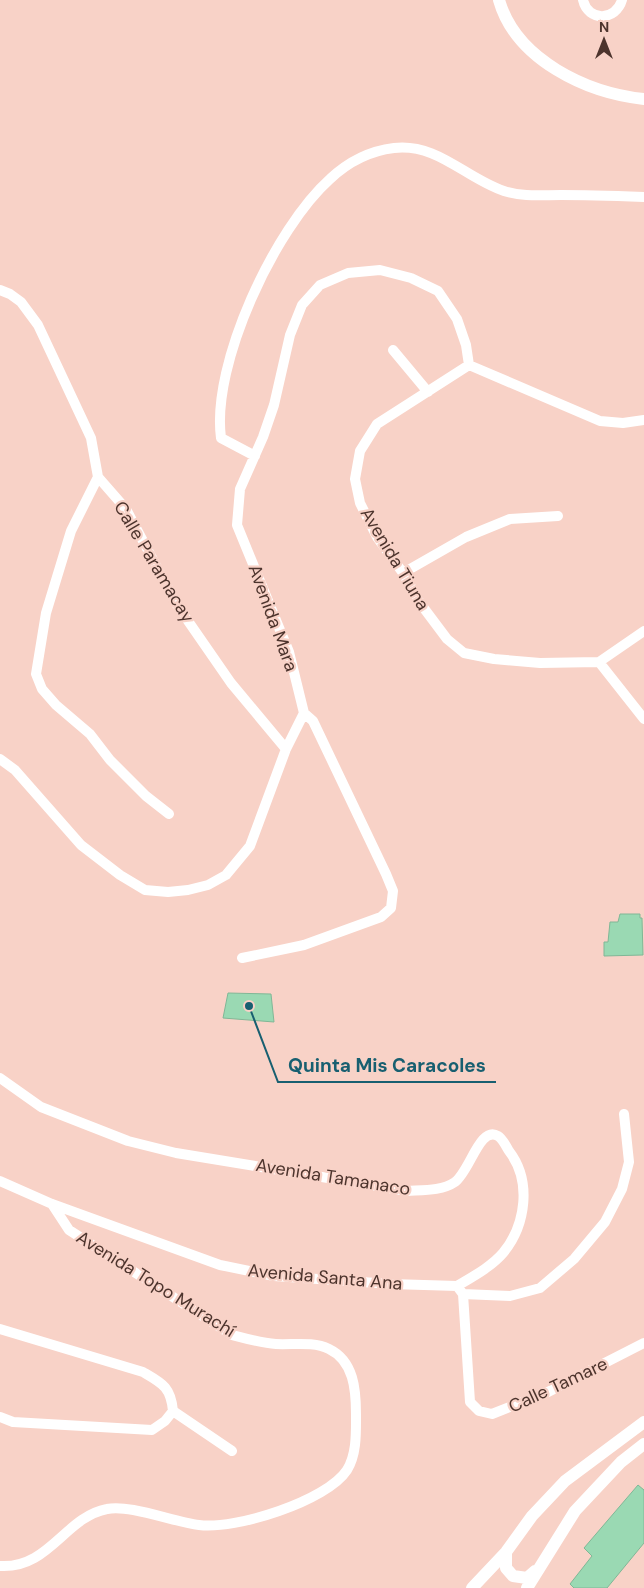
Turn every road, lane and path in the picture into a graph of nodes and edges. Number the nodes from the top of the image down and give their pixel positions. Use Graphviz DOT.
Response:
graph roads {
  1 [pos="499,0"];
  2 [pos="583,0"];
  3 [pos="622,0"];
  4 [pos="644,99"];
  5 [pos="644,197"];
  6 [pos="0,290"];
  7 [pos="392,350"];
  8 [pos="469,365"];
  9 [pos="428,392"];
  10 [pos="644,420"];
  11 [pos="255,456"];
  12 [pos="98,477"];
  13 [pos="558,516"];
  14 [pos="403,573"];
  15 [pos="644,630"];
  16 [pos="599,662"];
  17 [pos="304,713"];
  18 [pos="644,719"];
  19 [pos="286,749"];
  20 [pos="0,759"];
  21 [pos="169,814"];
  22 [pos="242,958"];
  23 [pos="0,1078"];
  24 [pos="624,1114"];
  25 [pos="0,1181"];
  26 [pos="52,1204"];
  27 [pos="460,1290"];
  28 [pos="0,1329"];
  29 [pos="644,1342"];
  30 [pos="173,1411"];
  31 [pos="0,1417"];
  32 [pos="644,1422"];
  33 [pos="644,1444"];
  34 [pos="232,1451"];
  35 [pos="506,1552"];
  36 [pos="0,1566"];
  37 [pos="540,1568"];
  38 [pos="472,1588"];
  39 [pos="526,1588"];
  1 -- 4 [label="street"];
  2 -- 3 [label="street"];
  5 -- 11 [label="street"];
  6 -- 12 [label="street"];
  7 -- 9 [label="street"];
  8 -- 9 [label="street, Avenida Tiuna"];
  8 -- 10 [label="street"];
  8 -- 11 [label="street, Avenida Mara"];
  9 -- 14 [label="street, Avenida Tiuna"];
  11 -- 17 [label="street, Avenida Mara"];
  12 -- 19 [label="street, Calle Paramacay"];
  12 -- 21 [label="street"];
  13 -- 14 [label="street"];
  14 -- 16 [label="street, Avenida Tiuna"];
  15 -- 16 [label="street"];
  16 -- 18 [label="street"];
  17 -- 19 [label="street"];
  17 -- 22 [label="street"];
  19 -- 20 [label="street"];
  23 -- 27 [label="street, Avenida Tamanaco"];
  24 -- 27 [label="street, Avenida Santa Ana"];
  25 -- 26 [label="street, Avenida Santa Ana"];
  26 -- 27 [label="street, Avenida Santa Ana"];
  26 -- 36 [label="street, Avenida Topo Murachí"];
  27 -- 29 [label="street, Calle Tamare"];
  28 -- 30 [label="street"];
  30 -- 31 [label="street"];
  30 -- 34 [label="street"];
  32 -- 35 [label="street"];
  33 -- 37 [label="street"];
  35 -- 37 [label="street"];
  35 -- 38 [label="street"];
  37 -- 39 [label="street"];
}
